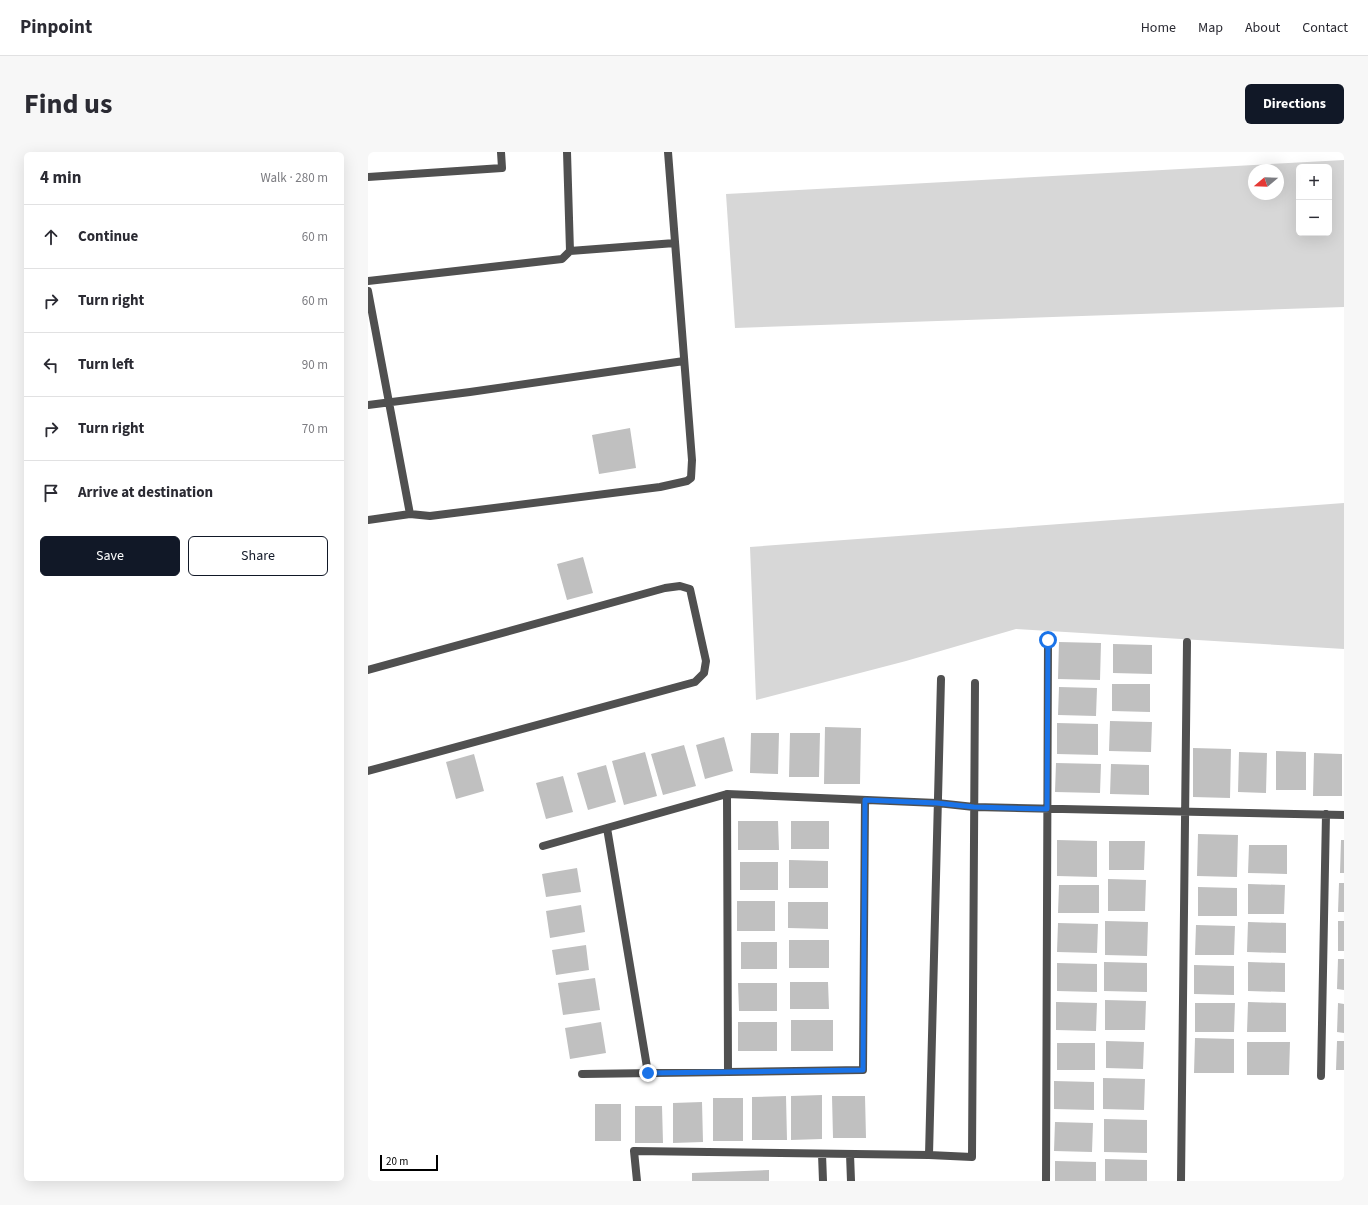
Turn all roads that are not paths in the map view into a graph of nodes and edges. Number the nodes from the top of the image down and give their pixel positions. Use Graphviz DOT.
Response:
graph roads {
  1 [pos="501,152"];
  2 [pos="567,152"];
  3 [pos="668,152"];
  4 [pos="368,177"];
  5 [pos="675,243"];
  6 [pos="570,251"];
  7 [pos="368,281"];
  8 [pos="368,291"];
  9 [pos="684,361"];
  10 [pos="389,402"];
  11 [pos="368,405"];
  12 [pos="410,514"];
  13 [pos="368,520"];
  14 [pos="1048,640"];
  15 [pos="1187,642"];
  16 [pos="368,670"];
  17 [pos="941,679"];
  18 [pos="975,683"];
  19 [pos="368,770"];
  20 [pos="727,794"];
  21 [pos="865,800"];
  22 [pos="937,803"];
  23 [pos="974,807"];
  24 [pos="1047,809"];
  25 [pos="1185,811"];
  26 [pos="1326,814"];
  27 [pos="1344,815"];
  28 [pos="607,828"];
  29 [pos="543,846"];
  30 [pos="728,1072"];
  31 [pos="648,1073"];
  32 [pos="582,1074"];
  33 [pos="1320,1076"];
  34 [pos="822,1154"];
  35 [pos="850,1154"];
  36 [pos="929,1155"];
  37 [pos="637,1181"];
  38 [pos="823,1181"];
  39 [pos="851,1181"];
  40 [pos="1046,1181"];
  41 [pos="1181,1181"];
  1 -- 4 [label="street"];
  2 -- 6 [label="street"];
  3 -- 5 [label="street"];
  5 -- 6 [label="street"];
  5 -- 9 [label="street"];
  6 -- 7 [label="street"];
  8 -- 10 [label="street"];
  9 -- 10 [label="street"];
  9 -- 12 [label="street"];
  10 -- 11 [label="street"];
  10 -- 12 [label="street"];
  12 -- 13 [label="street"];
  14 -- 24 [label="street"];
  15 -- 25 [label="street"];
  16 -- 19 [label="street"];
  17 -- 22 [label="street"];
  18 -- 23 [label="street"];
  20 -- 21 [label="street"];
  20 -- 28 [label="street"];
  20 -- 30 [label="street"];
  21 -- 22 [label="street"];
  21 -- 30 [label="street"];
  22 -- 23 [label="street"];
  22 -- 36 [label="street"];
  23 -- 24 [label="street"];
  23 -- 36 [label="street"];
  24 -- 25 [label="street"];
  24 -- 40 [label="street"];
  25 -- 26 [label="street"];
  25 -- 41 [label="street"];
  26 -- 27 [label="street"];
  26 -- 33 [label="street"];
  28 -- 29 [label="street"];
  28 -- 31 [label="street"];
  30 -- 31 [label="street"];
  31 -- 32 [label="street"];
  34 -- 35 [label="street"];
  34 -- 37 [label="street"];
  34 -- 38 [label="street"];
  35 -- 36 [label="street"];
  35 -- 39 [label="street"];
}
